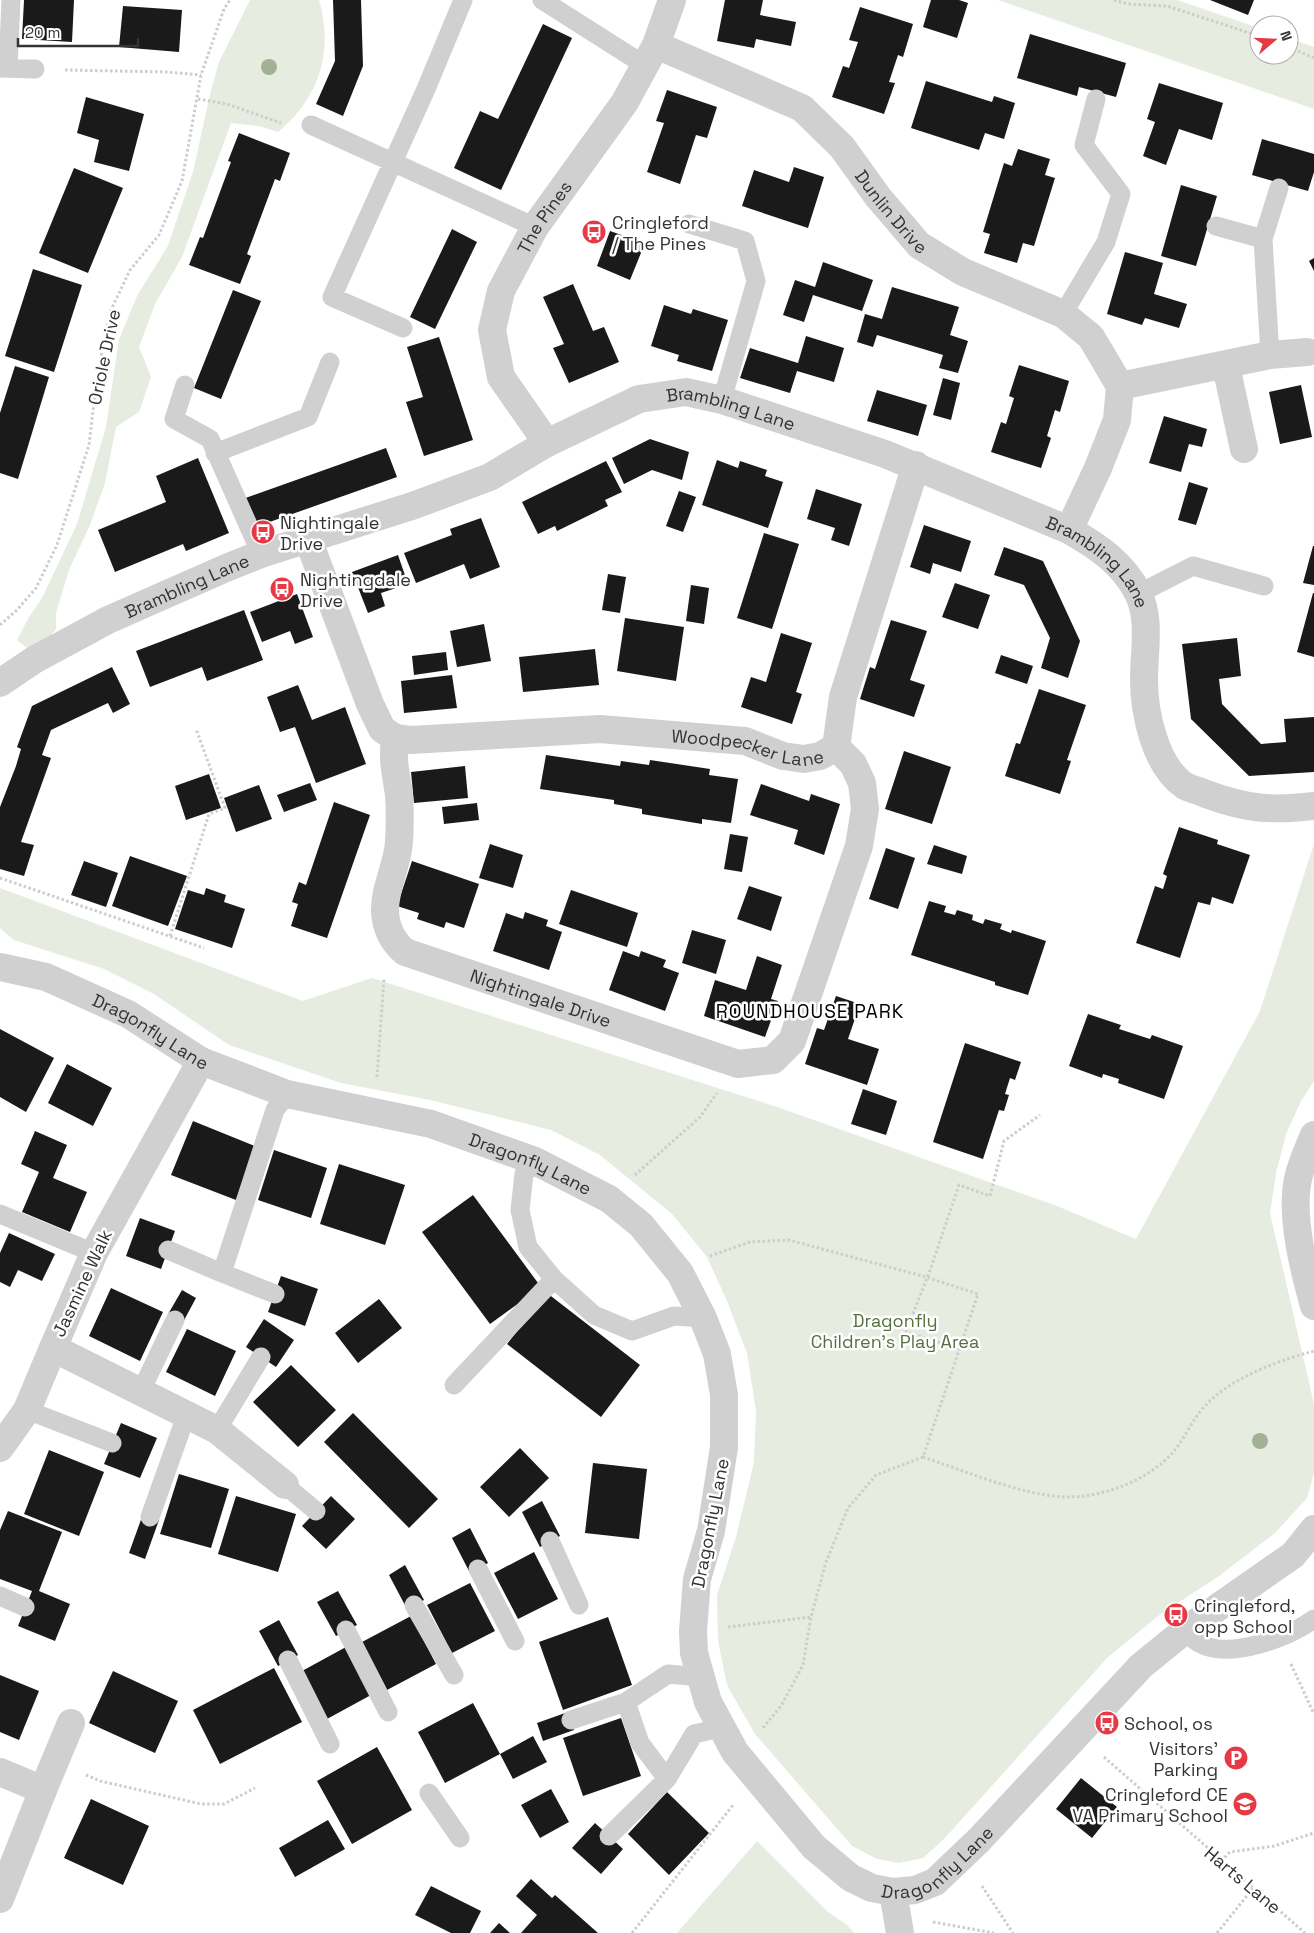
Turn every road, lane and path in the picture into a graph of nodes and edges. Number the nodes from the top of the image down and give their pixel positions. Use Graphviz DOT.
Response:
graph roads {
  1 [pos="10,0"];
  2 [pos="230,0"];
  3 [pos="463,0"];
  4 [pos="542,0"];
  5 [pos="672,0"];
  6 [pos="1114,0"];
  7 [pos="1249,33"];
  8 [pos="1299,51"];
  9 [pos="651,56"];
  10 [pos="1314,58"];
  11 [pos="4,68"];
  12 [pos="35,69"];
  13 [pos="201,75"];
  14 [pos="198,99"];
  15 [pos="1096,99"];
  16 [pos="311,125"];
  17 [pos="392,162"];
  18 [pos="1279,188"];
  19 [pos="689,224"];
  20 [pos="1216,226"];
  21 [pos="535,227"];
  22 [pos="1263,239"];
  23 [pos="1063,314"];
  24 [pos="403,328"];
  25 [pos="1307,352"];
  26 [pos="1270,355"];
  27 [pos="330,362"];
  28 [pos="1226,366"];
  29 [pos="184,385"];
  30 [pos="1120,386"];
  31 [pos="722,400"];
  32 [pos="547,443"];
  33 [pos="1244,449"];
  34 [pos="215,454"];
  35 [pos="916,465"];
  36 [pos="1069,530"];
  37 [pos="308,538"];
  38 [pos="261,554"];
  39 [pos="1264,586"];
  40 [pos="1138,594"];
  41 [pos="0,626"];
  42 [pos="0,682"];
  43 [pos="196,729"];
  44 [pos="395,738"];
  45 [pos="836,747"];
  46 [pos="1314,806"];
  47 [pos="0,878"];
  48 [pos="170,936"];
  49 [pos="396,945"];
  50 [pos="204,948"];
  51 [pos="0,967"];
  52 [pos="201,1061"];
  53 [pos="738,1064"];
  54 [pos="287,1094"];
  55 [pos="369,1110"];
  56 [pos="1040,1116"];
  57 [pos="1314,1135"];
  58 [pos="535,1162"];
  59 [pos="609,1199"];
  60 [pos="0,1214"];
  61 [pos="168,1250"];
  62 [pos="94,1253"];
  63 [pos="680,1273"];
  64 [pos="222,1274"];
  65 [pos="926,1277"];
  66 [pos="554,1279"];
  67 [pos="275,1294"];
  68 [pos="1314,1306"];
  69 [pos="703,1318"];
  70 [pos="175,1320"];
  71 [pos="53,1348"];
  72 [pos="959,1350"];
  73 [pos="1314,1351"];
  74 [pos="261,1357"];
  75 [pos="454,1386"];
  76 [pos="141,1391"];
  77 [pos="27,1410"];
  78 [pos="187,1413"];
  79 [pos="216,1430"];
  80 [pos="112,1443"];
  81 [pos="0,1448"];
  82 [pos="923,1457"];
  83 [pos="285,1485"];
  84 [pos="316,1511"];
  85 [pos="150,1517"];
  86 [pos="1314,1529"];
  87 [pos="550,1541"];
  88 [pos="478,1569"];
  89 [pos="0,1596"];
  90 [pos="414,1605"];
  91 [pos="579,1605"];
  92 [pos="25,1607"];
  93 [pos="811,1617"];
  94 [pos="1314,1619"];
  95 [pos="346,1630"];
  96 [pos="693,1631"];
  97 [pos="1184,1631"];
  98 [pos="515,1641"];
  99 [pos="288,1660"];
  100 [pos="1290,1660"];
  101 [pos="454,1675"];
  102 [pos="701,1677"];
  103 [pos="1312,1701"];
  104 [pos="626,1702"];
  105 [pos="388,1712"];
  106 [pos="1314,1714"];
  107 [pos="571,1720"];
  108 [pos="71,1723"];
  109 [pos="720,1728"];
  110 [pos="330,1744"];
  111 [pos="735,1752"];
  112 [pos="1099,1753"];
  113 [pos="54,1760"];
  114 [pos="0,1772"];
  115 [pos="667,1779"];
  116 [pos="255,1788"];
  117 [pos="43,1790"];
  118 [pos="429,1793"];
  119 [pos="735,1802"];
  120 [pos="1314,1833"];
  121 [pos="609,1836"];
  122 [pos="460,1838"];
  123 [pos="1221,1862"];
  124 [pos="976,1878"];
  125 [pos="1254,1887"];
  126 [pos="893,1892"];
  127 [pos="0,1899"];
  128 [pos="929,1921"];
  129 [pos="632,1933"];
  130 [pos="900,1933"];
  131 [pos="994,1933"];
  132 [pos="1013,1933"];
  133 [pos="1217,1933"];
  134 [pos="1305,1933"];
  1 -- 11 [label="lane"];
  2 -- 13 [label="path, Oriole Drive"];
  3 -- 17 [label="lane"];
  4 -- 9 [label="lane"];
  5 -- 9 [label="street, The Pines"];
  6 -- 7 [label="path"];
  8 -- 10 [label="path"];
  9 -- 21 [label="street, The Pines"];
  9 -- 23 [label="street, Dunlin Drive"];
  11 -- 12 [label="lane"];
  12 -- 13 [label="path"];
  13 -- 14 [label="path, Oriole Drive"];
  14 -- 16 [label="path"];
  14 -- 41 [label="path, Oriole Drive"];
  15 -- 23 [label="lane"];
  16 -- 17 [label="lane"];
  17 -- 21 [label="lane"];
  17 -- 24 [label="lane"];
  18 -- 22 [label="lane"];
  19 -- 31 [label="lane"];
  20 -- 22 [label="lane"];
  21 -- 32 [label="street, The Pines"];
  22 -- 26 [label="lane"];
  23 -- 30 [label="street, Dunlin Drive"];
  25 -- 26 [label="street"];
  26 -- 28 [label="street"];
  27 -- 34 [label="lane"];
  28 -- 30 [label="street"];
  28 -- 33 [label="street"];
  29 -- 34 [label="lane"];
  30 -- 36 [label="street"];
  31 -- 32 [label="street, Brambling Lane"];
  31 -- 35 [label="street, Brambling Lane"];
  32 -- 37 [label="street, Brambling Lane"];
  34 -- 38 [label="lane"];
  35 -- 36 [label="street, Brambling Lane"];
  35 -- 45 [label="street, Woodpecker Lane"];
  36 -- 40 [label="street, Brambling Lane"];
  37 -- 38 [label="street, Brambling Lane"];
  37 -- 44 [label="street"];
  38 -- 42 [label="street, Brambling Lane"];
  39 -- 40 [label="lane"];
  40 -- 46 [label="street, Brambling Lane"];
  43 -- 48 [label="path"];
  44 -- 45 [label="street, Woodpecker Lane"];
  44 -- 49 [label="street"];
  45 -- 53 [label="street, Nightingale Drive"];
  47 -- 48 [label="path"];
  48 -- 50 [label="path"];
  49 -- 53 [label="street, Nightingale Drive"];
  49 -- 55 [label="path"];
  51 -- 52 [label="street, Dragonfly Lane"];
  52 -- 54 [label="street, Dragonfly Lane"];
  52 -- 62 [label="street, Jasmine Walk"];
  53 -- 59 [label="path"];
  54 -- 55 [label="street, Dragonfly Lane"];
  54 -- 64 [label="lane"];
  55 -- 58 [label="street, Dragonfly Lane"];
  56 -- 65 [label="path"];
  57 -- 68 [label="street"];
  58 -- 59 [label="street, Dragonfly Lane"];
  58 -- 66 [label="lane"];
  59 -- 63 [label="street, Dragonfly Lane"];
  60 -- 62 [label="lane"];
  61 -- 64 [label="lane"];
  62 -- 71 [label="street, Jasmine Walk"];
  63 -- 65 [label="path"];
  63 -- 69 [label="street, Dragonfly Lane"];
  64 -- 67 [label="lane"];
  65 -- 72 [label="path"];
  65 -- 72 [label="path"];
  66 -- 69 [label="lane"];
  66 -- 75 [label="lane"];
  69 -- 96 [label="street, Dragonfly Lane"];
  70 -- 76 [label="lane"];
  71 -- 76 [label="street, Jasmine Walk"];
  71 -- 77 [label="street"];
  72 -- 82 [label="path"];
  73 -- 82 [label="path"];
  74 -- 79 [label="lane"];
  76 -- 78 [label="street, Jasmine Walk"];
  77 -- 80 [label="lane"];
  77 -- 81 [label="street"];
  78 -- 79 [label="street, Jasmine Walk"];
  78 -- 85 [label="lane"];
  79 -- 83 [label="street, Jasmine Walk"];
  82 -- 93 [label="path"];
  83 -- 84 [label="lane"];
  86 -- 97 [label="street, Dragonfly Lane"];
  87 -- 91 [label="lane"];
  88 -- 98 [label="lane"];
  89 -- 92 [label="lane"];
  90 -- 101 [label="lane"];
  93 -- 96 [label="path"];
  93 -- 111 [label="path"];
  94 -- 97 [label="lane"];
  95 -- 105 [label="lane"];
  96 -- 102 [label="street, Dragonfly Lane"];
  97 -- 126 [label="street, Dragonfly Lane"];
  99 -- 110 [label="lane"];
  100 -- 103 [label="path"];
  102 -- 104 [label="lane"];
  102 -- 109 [label="street, Dragonfly Lane"];
  103 -- 106 [label="path"];
  104 -- 107 [label="lane"];
  104 -- 115 [label="lane"];
  108 -- 113 [label="street"];
  109 -- 111 [label="street, Dragonfly Lane"];
  109 -- 115 [label="lane"];
  111 -- 126 [label="street, Dragonfly Lane"];
  112 -- 123 [label="path, Harts Lane"];
  113 -- 116 [label="path"];
  113 -- 117 [label="street"];
  114 -- 117 [label="street"];
  115 -- 121 [label="lane"];
  117 -- 127 [label="street"];
  118 -- 122 [label="lane"];
  119 -- 129 [label="path"];
  120 -- 123 [label="path"];
  123 -- 125 [label="path, Harts Lane"];
  124 -- 132 [label="path"];
  125 -- 133 [label="path"];
  125 -- 134 [label="path, Harts Lane"];
  126 -- 130 [label="street"];
  128 -- 131 [label="path"];
}
